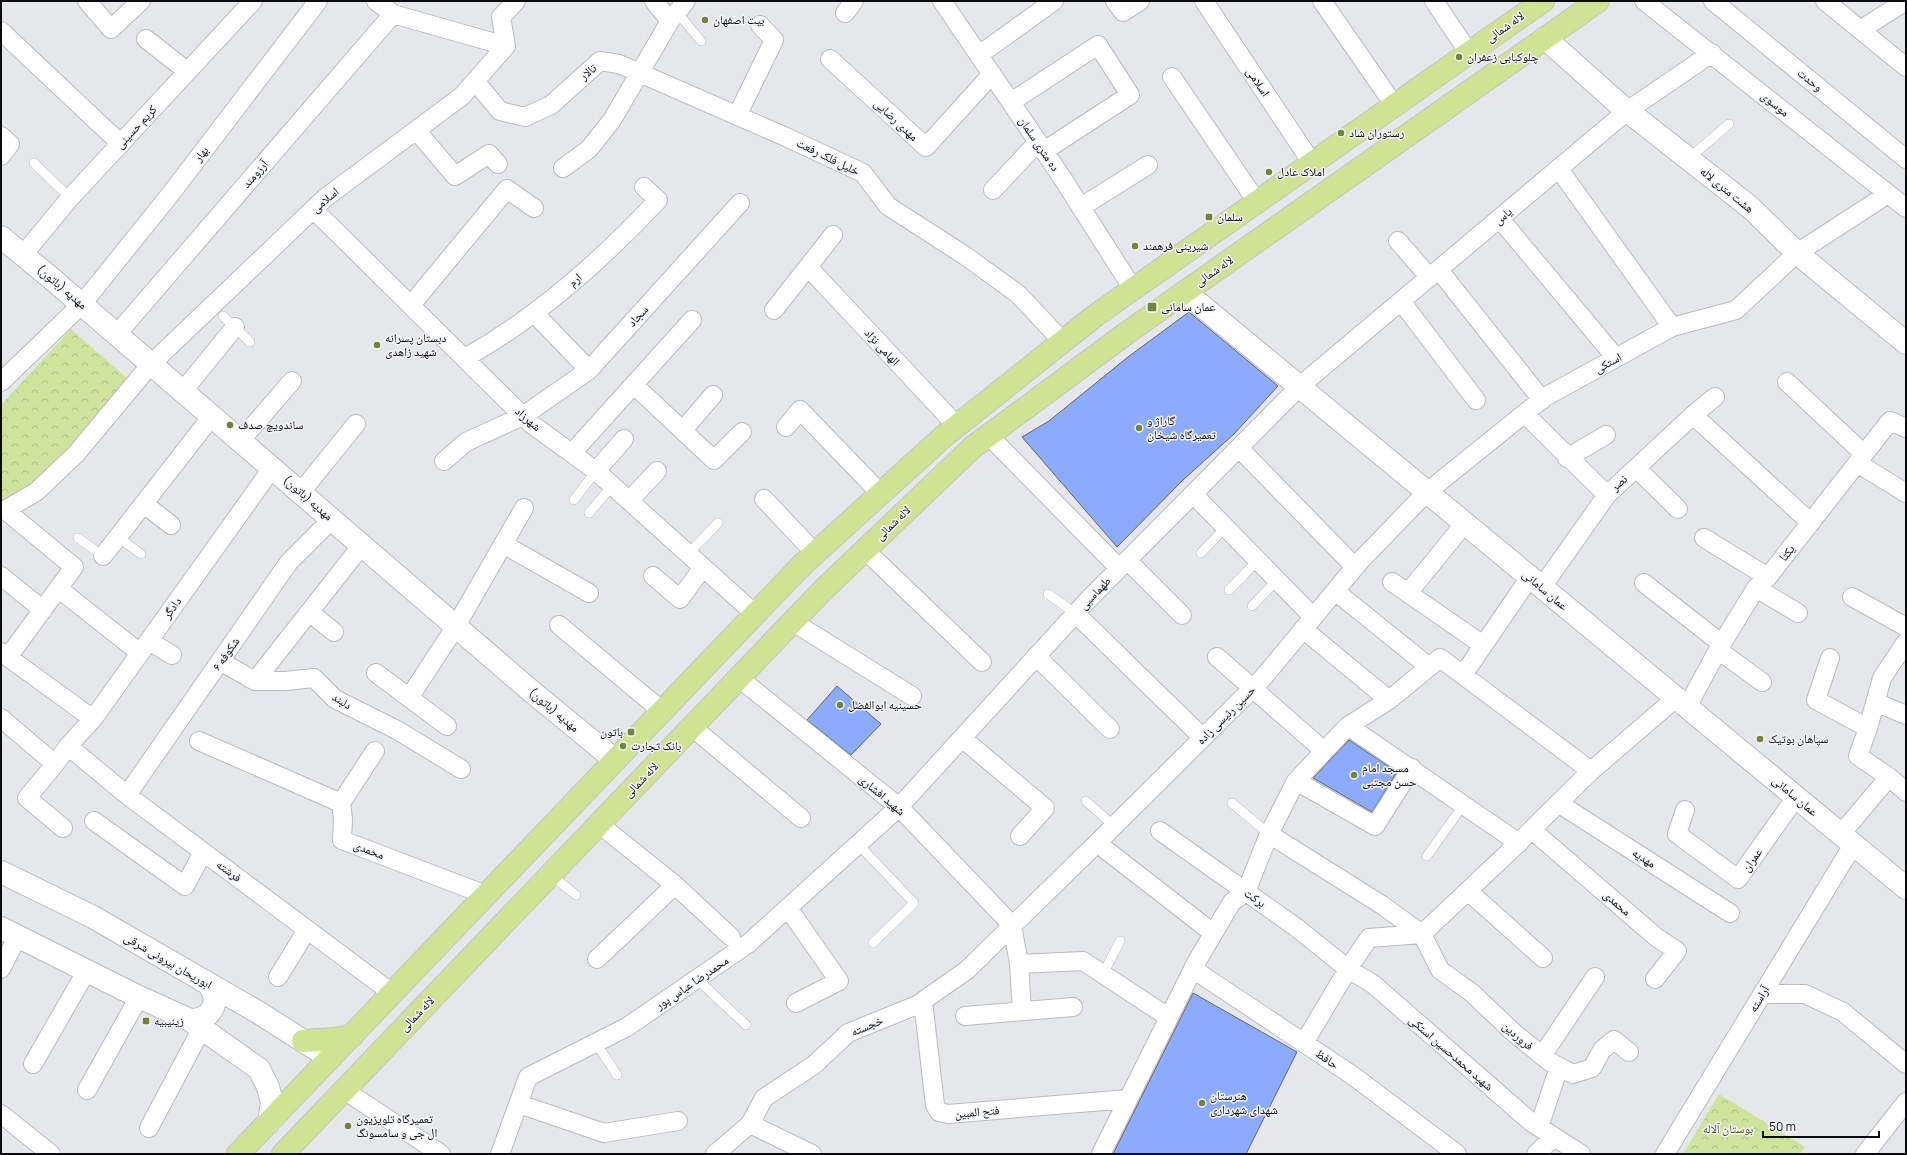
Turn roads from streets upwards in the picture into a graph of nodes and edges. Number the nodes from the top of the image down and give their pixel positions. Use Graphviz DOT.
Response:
graph roads {
  1 [pos="87,1"];
  2 [pos="141,1"];
  3 [pos="253,1"];
  4 [pos="318,1"];
  5 [pos="376,1"];
  6 [pos="516,1"];
  7 [pos="654,1"];
  8 [pos="1054,1"];
  9 [pos="1115,1"];
  10 [pos="1140,1"];
  11 [pos="1204,1"];
  12 [pos="1322,1"];
  13 [pos="1434,1"];
  14 [pos="1598,1"];
  15 [pos="1644,1"];
  16 [pos="1713,1"];
  17 [pos="1906,1"];
  18 [pos="945,2"];
  19 [pos="1831,3"];
  20 [pos="1530,5"];
  21 [pos="678,11"];
  22 [pos="393,14"];
  23 [pos="760,25"];
  24 [pos="1860,30"];
  25 [pos="1,31"];
  26 [pos="1545,38"];
  27 [pos="146,39"];
  28 [pos="506,46"];
  29 [pos="1469,53"];
  30 [pos="1712,53"];
  31 [pos="979,55"];
  32 [pos="830,58"];
  33 [pos="1906,67"];
  34 [pos="187,71"];
  35 [pos="639,72"];
  36 [pos="992,74"];
  37 [pos="1172,76"];
  38 [pos="1430,80"];
  39 [pos="475,81"];
  40 [pos="1011,102"];
  41 [pos="1394,105"];
  42 [pos="1627,111"];
  43 [pos="737,116"];
  44 [pos="1434,117"];
  45 [pos="1362,128"];
  46 [pos="416,130"];
  47 [pos="1,136"];
  48 [pos="121,144"];
  49 [pos="1041,146"];
  50 [pos="1,156"];
  51 [pos="1906,159"];
  52 [pos="1312,163"];
  53 [pos="498,164"];
  54 [pos="1148,165"];
  55 [pos="1365,165"];
  56 [pos="563,168"];
  57 [pos="1559,169"];
  58 [pos="644,187"];
  59 [pos="994,190"];
  60 [pos="1257,202"];
  61 [pos="1901,202"];
  62 [pos="740,203"];
  63 [pos="534,208"];
  64 [pos="1081,208"];
  65 [pos="313,209"];
  66 [pos="1500,219"];
  67 [pos="834,235"];
  68 [pos="2,239"];
  69 [pos="1398,241"];
  70 [pos="1797,253"];
  71 [pos="23,255"];
  72 [pos="808,267"];
  73 [pos="1434,274"];
  74 [pos="1133,289"];
  75 [pos="1185,292"];
  76 [pos="1401,301"];
  77 [pos="82,304"];
  78 [pos="411,305"];
  79 [pos="774,310"];
  80 [pos="534,313"];
  81 [pos="692,320"];
  82 [pos="229,322"];
  83 [pos="1672,327"];
  84 [pos="117,334"];
  85 [pos="1063,342"];
  86 [pos="1906,343"];
  87 [pos="465,358"];
  88 [pos="1616,358"];
  89 [pos="151,364"];
  90 [pos="589,370"];
  91 [pos="292,381"];
  92 [pos="1,382"];
  93 [pos="1787,382"];
  94 [pos="634,385"];
  95 [pos="1300,386"];
  96 [pos="183,391"];
  97 [pos="713,395"];
  98 [pos="1715,397"];
  99 [pos="1476,400"];
  100 [pos="1542,400"];
  101 [pos="1524,414"];
  102 [pos="1692,415"];
  103 [pos="212,416"];
  104 [pos="524,416"];
  105 [pos="356,424"];
  106 [pos="957,426"];
  107 [pos="786,427"];
  108 [pos="1906,428"];
  109 [pos="683,430"];
  110 [pos="742,432"];
  111 [pos="1606,435"];
  112 [pos="624,439"];
  113 [pos="241,440"];
  114 [pos="996,443"];
  115 [pos="1239,448"];
  116 [pos="572,454"];
  117 [pos="1567,458"];
  118 [pos="1861,459"];
  119 [pos="444,461"];
  120 [pos="272,467"];
  121 [pos="1636,468"];
  122 [pos="596,471"];
  123 [pos="657,471"];
  124 [pos="301,492"];
  125 [pos="1427,492"];
  126 [pos="881,494"];
  127 [pos="1193,494"];
  128 [pos="1607,494"];
  129 [pos="1906,494"];
  130 [pos="764,499"];
  131 [pos="629,501"];
  132 [pos="144,504"];
  133 [pos="524,508"];
  134 [pos="1678,509"];
  135 [pos="3,512"];
  136 [pos="332,519"];
  137 [pos="1465,523"];
  138 [pos="1811,523"];
  139 [pos="171,525"];
  140 [pos="1704,538"];
  141 [pos="503,544"];
  142 [pos="362,545"];
  143 [pos="865,550"];
  144 [pos="815,553"];
  145 [pos="103,556"];
  146 [pos="1123,564"];
  147 [pos="1354,567"];
  148 [pos="703,568"];
  149 [pos="793,575"];
  150 [pos="1,576"];
  151 [pos="653,576"];
  152 [pos="1392,582"];
  153 [pos="1536,582"];
  154 [pos="1762,582"];
  155 [pos="1644,583"];
  156 [pos="59,589"];
  157 [pos="1335,591"];
  158 [pos="589,593"];
  159 [pos="1408,593"];
  160 [pos="1852,597"];
  161 [pos="813,601"];
  162 [pos="43,610"];
  163 [pos="309,612"];
  164 [pos="1075,613"];
  165 [pos="1798,613"];
  166 [pos="755,614"];
  167 [pos="1182,615"];
  168 [pos="793,622"];
  169 [pos="1308,623"];
  170 [pos="456,626"];
  171 [pos="559,626"];
  172 [pos="1906,627"];
  173 [pos="334,632"];
  174 [pos="1906,642"];
  175 [pos="1484,645"];
  176 [pos="145,647"];
  177 [pos="1720,647"];
  178 [pos="4,654"];
  179 [pos="172,655"];
  180 [pos="1036,656"];
  181 [pos="1217,657"];
  182 [pos="1830,658"];
  183 [pos="220,661"];
  184 [pos="982,662"];
  185 [pos="1434,662"];
  186 [pos="376,673"];
  187 [pos="1463,675"];
  188 [pos="739,678"];
  189 [pos="254,682"];
  190 [pos="1762,682"];
  191 [pos="1253,688"];
  192 [pos="912,696"];
  193 [pos="409,698"];
  194 [pos="1389,700"];
  195 [pos="1681,702"];
  196 [pos="1875,702"];
  197 [pos="662,711"];
  198 [pos="1906,715"];
  199 [pos="1,718"];
  200 [pos="93,720"];
  201 [pos="447,726"];
  202 [pos="1348,726"];
  203 [pos="692,727"];
  204 [pos="1868,728"];
  205 [pos="1110,730"];
  206 [pos="962,738"];
  207 [pos="1203,738"];
  208 [pos="199,740"];
  209 [pos="68,746"];
  210 [pos="375,751"];
  211 [pos="1324,751"];
  212 [pos="615,760"];
  213 [pos="55,764"];
  214 [pos="461,768"];
  215 [pos="1412,768"];
  216 [pos="1590,771"];
  217 [pos="1889,777"];
  218 [pos="1296,781"];
  219 [pos="1906,792"];
  220 [pos="127,796"];
  221 [pos="1796,797"];
  222 [pos="341,803"];
  223 [pos="1558,803"];
  224 [pos="899,807"];
  225 [pos="1685,810"];
  226 [pos="801,818"];
  227 [pos="94,821"];
  228 [pos="599,824"];
  229 [pos="63,828"];
  230 [pos="1532,830"];
  231 [pos="1160,831"];
  232 [pos="1269,834"];
  233 [pos="1020,836"];
  234 [pos="1847,840"];
  235 [pos="1097,843"];
  236 [pos="1519,843"];
  237 [pos="203,852"];
  238 [pos="1,872"];
  239 [pos="675,885"];
  240 [pos="1906,888"];
  241 [pos="1246,892"];
  242 [pos="1468,892"];
  243 [pos="486,895"];
  244 [pos="788,908"];
  245 [pos="1730,913"];
  246 [pos="1012,925"];
  247 [pos="307,930"];
  248 [pos="10,932"];
  249 [pos="1213,933"];
  250 [pos="1422,934"];
  251 [pos="731,937"];
  252 [pos="597,958"];
  253 [pos="1543,958"];
  254 [pos="1019,964"];
  255 [pos="1,969"];
  256 [pos="1193,969"];
  257 [pos="1348,969"];
  258 [pos="87,970"];
  259 [pos="278,977"];
  260 [pos="1595,977"];
  261 [pos="1655,979"];
  262 [pos="209,985"];
  263 [pos="392,993"];
  264 [pos="1762,994"];
  265 [pos="139,997"];
  266 [pos="923,1001"];
  267 [pos="796,1003"];
  268 [pos="1072,1007"];
  269 [pos="1022,1011"];
  270 [pos="965,1016"];
  271 [pos="1168,1017"];
  272 [pos="196,1024"];
  273 [pos="352,1036"];
  274 [pos="303,1041"];
  275 [pos="1304,1044"];
  276 [pos="1629,1052"];
  277 [pos="1542,1056"];
  278 [pos="330,1058"];
  279 [pos="33,1064"];
  280 [pos="1906,1064"];
  281 [pos="1559,1067"];
  282 [pos="87,1090"];
  283 [pos="344,1090"];
  284 [pos="1128,1099"];
  285 [pos="1906,1102"];
  286 [pos="519,1104"];
  287 [pos="2,1117"];
  288 [pos="678,1121"];
  289 [pos="269,1122"];
  290 [pos="750,1124"];
  291 [pos="1539,1127"];
  292 [pos="149,1128"];
  293 [pos="1554,1137"];
  294 [pos="505,1151"];
  295 [pos="435,1152"];
  296 [pos="51,1154"];
  297 [pos="238,1154"];
  298 [pos="283,1154"];
  299 [pos="715,1154"];
  300 [pos="812,1154"];
  301 [pos="1101,1154"];
  302 [pos="1457,1154"];
  303 [pos="1536,1154"];
  304 [pos="1581,1154"];
  305 [pos="1665,1154"];
  306 [pos="1865,1154"];
  1 -- 2 [label="street"];
  3 -- 34 [label="street, کریم حسینی"];
  4 -- 77 [label="street, بهار"];
  5 -- 22 [label="street"];
  6 -- 28 [label="street"];
  7 -- 21 [label="street"];
  8 -- 31 [label="street"];
  9 -- 10 [label="street"];
  11 -- 52 [label="street, اسلامی"];
  12 -- 41 [label="street"];
  13 -- 29 [label="street"];
  14 -- 26 [label="main road, لاله شمالی"];
  15 -- 30 [label="street, موسوی"];
  16 -- 51 [label="street, وحدت"];
  17 -- 24 [label="street"];
  18 -- 31 [label="street, ده متری سلمان"];
  19 -- 24 [label="street"];
  20 -- 29 [label="main road, لاله شمالی"];
  21 -- 35 [label="street"];
  22 -- 28 [label="street"];
  22 -- 84 [label="street, آرزومند"];
  23 -- 43 [label="street"];
  24 -- 33 [label="street"];
  25 -- 48 [label="street"];
  26 -- 42 [label="street, هشت متری لاله"];
  26 -- 44 [label="main road, لاله شمالی"];
  27 -- 34 [label="street"];
  28 -- 39 [label="street, اسلامی"];
  29 -- 38 [label="main road, لاله شمالی"];
  30 -- 42 [label="street, یاس"];
  30 -- 61 [label="street, موسوی"];
  31 -- 36 [label="street, ده متری سلمان"];
  32 -- 36 [label="street, مهدی رضایی"];
  34 -- 48 [label="street, کریم حسینی"];
  35 -- 39 [label="street, تالار"];
  35 -- 43 [label="street, خلیل فلک رفعت"];
  35 -- 56 [label="street"];
  36 -- 40 [label="street, ده متری سلمان"];
  37 -- 60 [label="street"];
  38 -- 41 [label="main road, لاله شمالی"];
  38 -- 44 [label="main road"];
  39 -- 46 [label="street, اسلامی"];
  40 -- 49 [label="street, ده متری سلمان"];
  40 -- 49 [label="street"];
  41 -- 45 [label="main road, لاله شمالی"];
  42 -- 57 [label="street, یاس"];
  42 -- 70 [label="street, هشت متری لاله"];
  43 -- 85 [label="street, خلیل فلک رفعت"];
  44 -- 55 [label="main road, لاله شمالی"];
  45 -- 52 [label="main road, لاله شمالی"];
  45 -- 55 [label="main road"];
  46 -- 53 [label="street"];
  46 -- 65 [label="street, اسلامی"];
  47 -- 50 [label="street"];
  48 -- 71 [label="street, کریم حسینی"];
  49 -- 59 [label="street"];
  49 -- 64 [label="street, ده متری سلمان"];
  52 -- 60 [label="main road, لاله شمالی"];
  54 -- 64 [label="street"];
  55 -- 75 [label="main road, لاله شمالی"];
  57 -- 66 [label="street, یاس"];
  57 -- 83 [label="street"];
  58 -- 80 [label="street, ارم"];
  60 -- 74 [label="main road, لاله شمالی"];
  61 -- 70 [label="street, استکی"];
  62 -- 90 [label="street, سجاد"];
  63 -- 78 [label="street"];
  64 -- 74 [label="street, ده متری سلمان"];
  65 -- 78 [label="street, شهرزاد"];
  65 -- 89 [label="street, اسلامی"];
  66 -- 73 [label="street, یاس"];
  66 -- 88 [label="street"];
  67 -- 72 [label="street"];
  68 -- 71 [label="street, مهدیه (باتون)"];
  69 -- 73 [label="street"];
  70 -- 83 [label="street, استکی"];
  70 -- 86 [label="street, هشت متری لاله"];
  71 -- 77 [label="street, مهدیه (باتون)"];
  72 -- 79 [label="street"];
  72 -- 106 [label="street, الهامی نژاد"];
  73 -- 76 [label="street, یاس"];
  73 -- 100 [label="street"];
  74 -- 85 [label="main road, لاله شمالی"];
  75 -- 95 [label="street, عمان سامانی"];
  75 -- 143 [label="main road, لاله شمالی"];
  76 -- 95 [label="street, یاس"];
  76 -- 99 [label="street"];
  77 -- 84 [label="street, مهدیه (باتون)"];
  77 -- 92 [label="street, بهار"];
  78 -- 87 [label="street, شهرزاد"];
  80 -- 87 [label="street, ارم"];
  80 -- 90 [label="street"];
  81 -- 94 [label="street"];
  82 -- 96 [label="street"];
  83 -- 88 [label="street, استکی"];
  84 -- 89 [label="street, مهدیه (باتون)"];
  85 -- 106 [label="main road, لاله شمالی"];
  87 -- 104 [label="street, شهرزاد"];
  88 -- 100 [label="street, استکی"];
  89 -- 96 [label="street, مهدیه (باتون)"];
  89 -- 135 [label="street, اسلامی"];
  90 -- 104 [label="street, سجاد"];
  91 -- 113 [label="street"];
  93 -- 118 [label="street"];
  94 -- 109 [label="street"];
  94 -- 116 [label="street"];
  95 -- 115 [label="street, طهماسبی"];
  95 -- 125 [label="street, عمان سامانی"];
  96 -- 103 [label="street, مهدیه (باتون)"];
  97 -- 109 [label="street"];
  98 -- 102 [label="street, نصر"];
  100 -- 101 [label="street, استکی"];
  101 -- 117 [label="street"];
  101 -- 125 [label="street, استکی"];
  102 -- 121 [label="street, نصر"];
  102 -- 138 [label="street"];
  103 -- 113 [label="street, مهدیه (باتون)"];
  103 -- 132 [label="street"];
  104 -- 116 [label="street, شهرزاد"];
  104 -- 119 [label="street, سجاد"];
  105 -- 124 [label="street"];
  106 -- 126 [label="main road, لاله شمالی"];
  107 -- 126 [label="street"];
  108 -- 118 [label="street, یکتا"];
  109 -- 110 [label="street"];
  111 -- 117 [label="street"];
  112 -- 122 [label="street"];
  113 -- 120 [label="street, مهدیه (باتون)"];
  114 -- 146 [label="street"];
  115 -- 127 [label="street, طهماسبی"];
  115 -- 147 [label="street"];
  116 -- 122 [label="street, شهرزاد"];
  117 -- 128 [label="street"];
  118 -- 129 [label="street"];
  118 -- 138 [label="street, یکتا"];
  120 -- 124 [label="street, مهدیه (باتون)"];
  120 -- 176 [label="street, دادگر"];
  121 -- 128 [label="street, نصر"];
  121 -- 134 [label="street"];
  122 -- 131 [label="street, شهرزاد"];
  123 -- 131 [label="street"];
  124 -- 136 [label="street, مهدیه (باتون)"];
  125 -- 137 [label="street, عمان سامانی"];
  125 -- 147 [label="street, حسین رئیسی زاده"];
  126 -- 144 [label="main road, لاله شمالی"];
  127 -- 146 [label="street, طهماسبی"];
  127 -- 169 [label="street"];
  128 -- 153 [label="street, نصر"];
  130 -- 144 [label="street"];
  131 -- 148 [label="street, شهرزاد"];
  132 -- 139 [label="street"];
  132 -- 145 [label="street"];
  133 -- 141 [label="street"];
  135 -- 156 [label="street"];
  136 -- 142 [label="street, مهدیه (باتون)"];
  136 -- 183 [label="street, شکوفه ۶"];
  137 -- 153 [label="street, عمان سامانی"];
  137 -- 159 [label="street"];
  138 -- 154 [label="street, یکتا"];
  140 -- 154 [label="street"];
  141 -- 158 [label="street"];
  141 -- 170 [label="street"];
  142 -- 163 [label="street"];
  142 -- 170 [label="street, مهدیه (باتون)"];
  143 -- 161 [label="main road, لاله شمالی"];
  143 -- 184 [label="street"];
  144 -- 149 [label="main road, لاله شمالی"];
  146 -- 164 [label="street, طهماسبی"];
  146 -- 167 [label="street"];
  147 -- 157 [label="street, حسین رئیسی زاده"];
  148 -- 151 [label="street"];
  148 -- 166 [label="street, شهرزاد"];
  149 -- 161 [label="main road"];
  149 -- 166 [label="main road, لاله شمالی"];
  150 -- 162 [label="street"];
  152 -- 159 [label="street"];
  153 -- 175 [label="street, نصر"];
  153 -- 195 [label="street, عمان سامانی"];
  154 -- 165 [label="street"];
  154 -- 177 [label="street, یکتا"];
  155 -- 177 [label="street"];
  156 -- 162 [label="street"];
  156 -- 176 [label="street"];
  157 -- 169 [label="street, حسین رئیسی زاده"];
  157 -- 185 [label="street"];
  159 -- 175 [label="street"];
  160 -- 172 [label="street"];
  161 -- 168 [label="main road, لاله شمالی"];
  162 -- 178 [label="street"];
  163 -- 173 [label="street"];
  163 -- 189 [label="street"];
  164 -- 180 [label="street, طهماسبی"];
  164 -- 207 [label="street"];
  166 -- 197 [label="main road, لاله شمالی"];
  168 -- 188 [label="main road, لاله شمالی"];
  168 -- 192 [label="street"];
  169 -- 191 [label="street, حسین رئیسی زاده"];
  169 -- 194 [label="street"];
  170 -- 193 [label="street"];
  170 -- 212 [label="street, مهدیه (باتون)"];
  171 -- 197 [label="street"];
  174 -- 196 [label="street"];
  175 -- 187 [label="street, نصر"];
  176 -- 179 [label="street"];
  176 -- 200 [label="street, دادگر"];
  177 -- 190 [label="street"];
  177 -- 195 [label="street, یکتا"];
  178 -- 200 [label="street"];
  180 -- 205 [label="street"];
  180 -- 206 [label="street, طهماسبی"];
  181 -- 191 [label="street"];
  182 -- 204 [label="street"];
  183 -- 189 [label="street"];
  183 -- 220 [label="street, شکوفه ۶"];
  185 -- 187 [label="street"];
  185 -- 194 [label="street"];
  186 -- 193 [label="street"];
  187 -- 216 [label="street"];
  188 -- 203 [label="main road, لاله شمالی"];
  188 -- 224 [label="street, شهید افشاری"];
  189 -- 214 [label="street, دلبند"];
  191 -- 207 [label="street, حسین رئیسی زاده"];
  191 -- 211 [label="street"];
  193 -- 201 [label="street"];
  194 -- 202 [label="street"];
  195 -- 216 [label="street"];
  195 -- 221 [label="street, عمان سامانی"];
  196 -- 198 [label="street"];
  196 -- 204 [label="street"];
  197 -- 212 [label="main road, لاله شمالی"];
  199 -- 213 [label="street"];
  200 -- 209 [label="street, دادگر"];
  202 -- 211 [label="street"];
  202 -- 215 [label="street"];
  203 -- 226 [label="street"];
  203 -- 228 [label="main road, لاله شمالی"];
  204 -- 217 [label="street"];
  206 -- 224 [label="street, طهماسبی"];
  206 -- 233 [label="street"];
  207 -- 235 [label="street, حسین رئیسی زاده"];
  208 -- 222 [label="street"];
  209 -- 213 [label="street, دادگر"];
  209 -- 220 [label="street, فرشته"];
  210 -- 222 [label="street"];
  211 -- 218 [label="street"];
  212 -- 243 [label="main road, لاله شمالی"];
  213 -- 229 [label="street"];
  215 -- 218 [label="street"];
  215 -- 236 [label="street"];
  216 -- 223 [label="street"];
  217 -- 219 [label="street"];
  217 -- 234 [label="street, آراسته"];
  218 -- 232 [label="street"];
  220 -- 237 [label="street, فرشته"];
  221 -- 225 [label="street, عمران"];
  221 -- 234 [label="street, عمان سامانی"];
  222 -- 243 [label="street, محمدی"];
  223 -- 230 [label="street"];
  223 -- 245 [label="street, مهدیه"];
  224 -- 244 [label="street, محمدرضا عباس پور"];
  224 -- 246 [label="street, شهید افشاری"];
  227 -- 237 [label="street"];
  228 -- 239 [label="street"];
  228 -- 283 [label="main road, لاله شمالی"];
  230 -- 236 [label="street"];
  230 -- 261 [label="street, محمدی"];
  231 -- 241 [label="street, برکت"];
  232 -- 241 [label="street"];
  232 -- 250 [label="street"];
  234 -- 240 [label="street, عمان سامانی"];
  234 -- 264 [label="street, آراسته"];
  235 -- 246 [label="street, حسین رئیسی زاده"];
  235 -- 249 [label="street"];
  236 -- 242 [label="street"];
  237 -- 247 [label="street, فرشته"];
  238 -- 262 [label="street, ابوریحان بیرونی شرقی"];
  239 -- 251 [label="street"];
  239 -- 252 [label="street"];
  241 -- 249 [label="street"];
  241 -- 257 [label="street, برکت"];
  242 -- 250 [label="street"];
  242 -- 253 [label="street"];
  243 -- 263 [label="main road, لاله شمالی"];
  244 -- 267 [label="street"];
  244 -- 286 [label="street, محمدرضا عباس پور"];
  246 -- 254 [label="street"];
  246 -- 266 [label="street, خجسته"];
  247 -- 259 [label="street"];
  247 -- 263 [label="street, فرشته"];
  248 -- 255 [label="street"];
  248 -- 258 [label="street"];
  249 -- 256 [label="street"];
  250 -- 257 [label="street"];
  250 -- 277 [label="street, فروردین"];
  254 -- 269 [label="street"];
  254 -- 271 [label="street"];
  256 -- 271 [label="street"];
  256 -- 275 [label="street, حافظ"];
  257 -- 275 [label="street"];
  257 -- 291 [label="street, شهید محمدحسین استکی"];
  258 -- 265 [label="street"];
  258 -- 279 [label="street"];
  260 -- 277 [label="street"];
  262 -- 272 [label="street"];
  262 -- 274 [label="street, ابوریحان بیرونی شرقی"];
  263 -- 273 [label="main road, لاله شمالی"];
  264 -- 280 [label="street"];
  264 -- 305 [label="street, آراسته"];
  265 -- 272 [label="street"];
  265 -- 282 [label="street"];
  266 -- 284 [label="street, فتح المبین"];
  266 -- 290 [label="street, خجسته"];
  268 -- 269 [label="street"];
  269 -- 270 [label="street"];
  271 -- 284 [label="street"];
  272 -- 289 [label="street"];
  272 -- 292 [label="street"];
  273 -- 274 [label="main road"];
  273 -- 278 [label="main road, لاله شمالی"];
  274 -- 278 [label="street, ابوریحان بیرونی شرقی"];
  275 -- 302 [label="street, حافظ"];
  276 -- 281 [label="street, فروردین"];
  277 -- 281 [label="street, فروردین"];
  278 -- 289 [label="main road, لاله شمالی"];
  281 -- 291 [label="street"];
  283 -- 295 [label="street"];
  283 -- 298 [label="main road, لاله شمالی"];
  284 -- 301 [label="street"];
  285 -- 306 [label="street"];
  286 -- 288 [label="street"];
  286 -- 294 [label="street, محمدرضا عباس پور"];
  287 -- 296 [label="street"];
  289 -- 297 [label="main road, لاله شمالی"];
  290 -- 299 [label="street, خجسته"];
  290 -- 300 [label="street"];
  291 -- 293 [label="street, شهید محمدحسین استکی"];
  293 -- 303 [label="street"];
  293 -- 304 [label="street, شهید محمدحسین استکی"];
}
